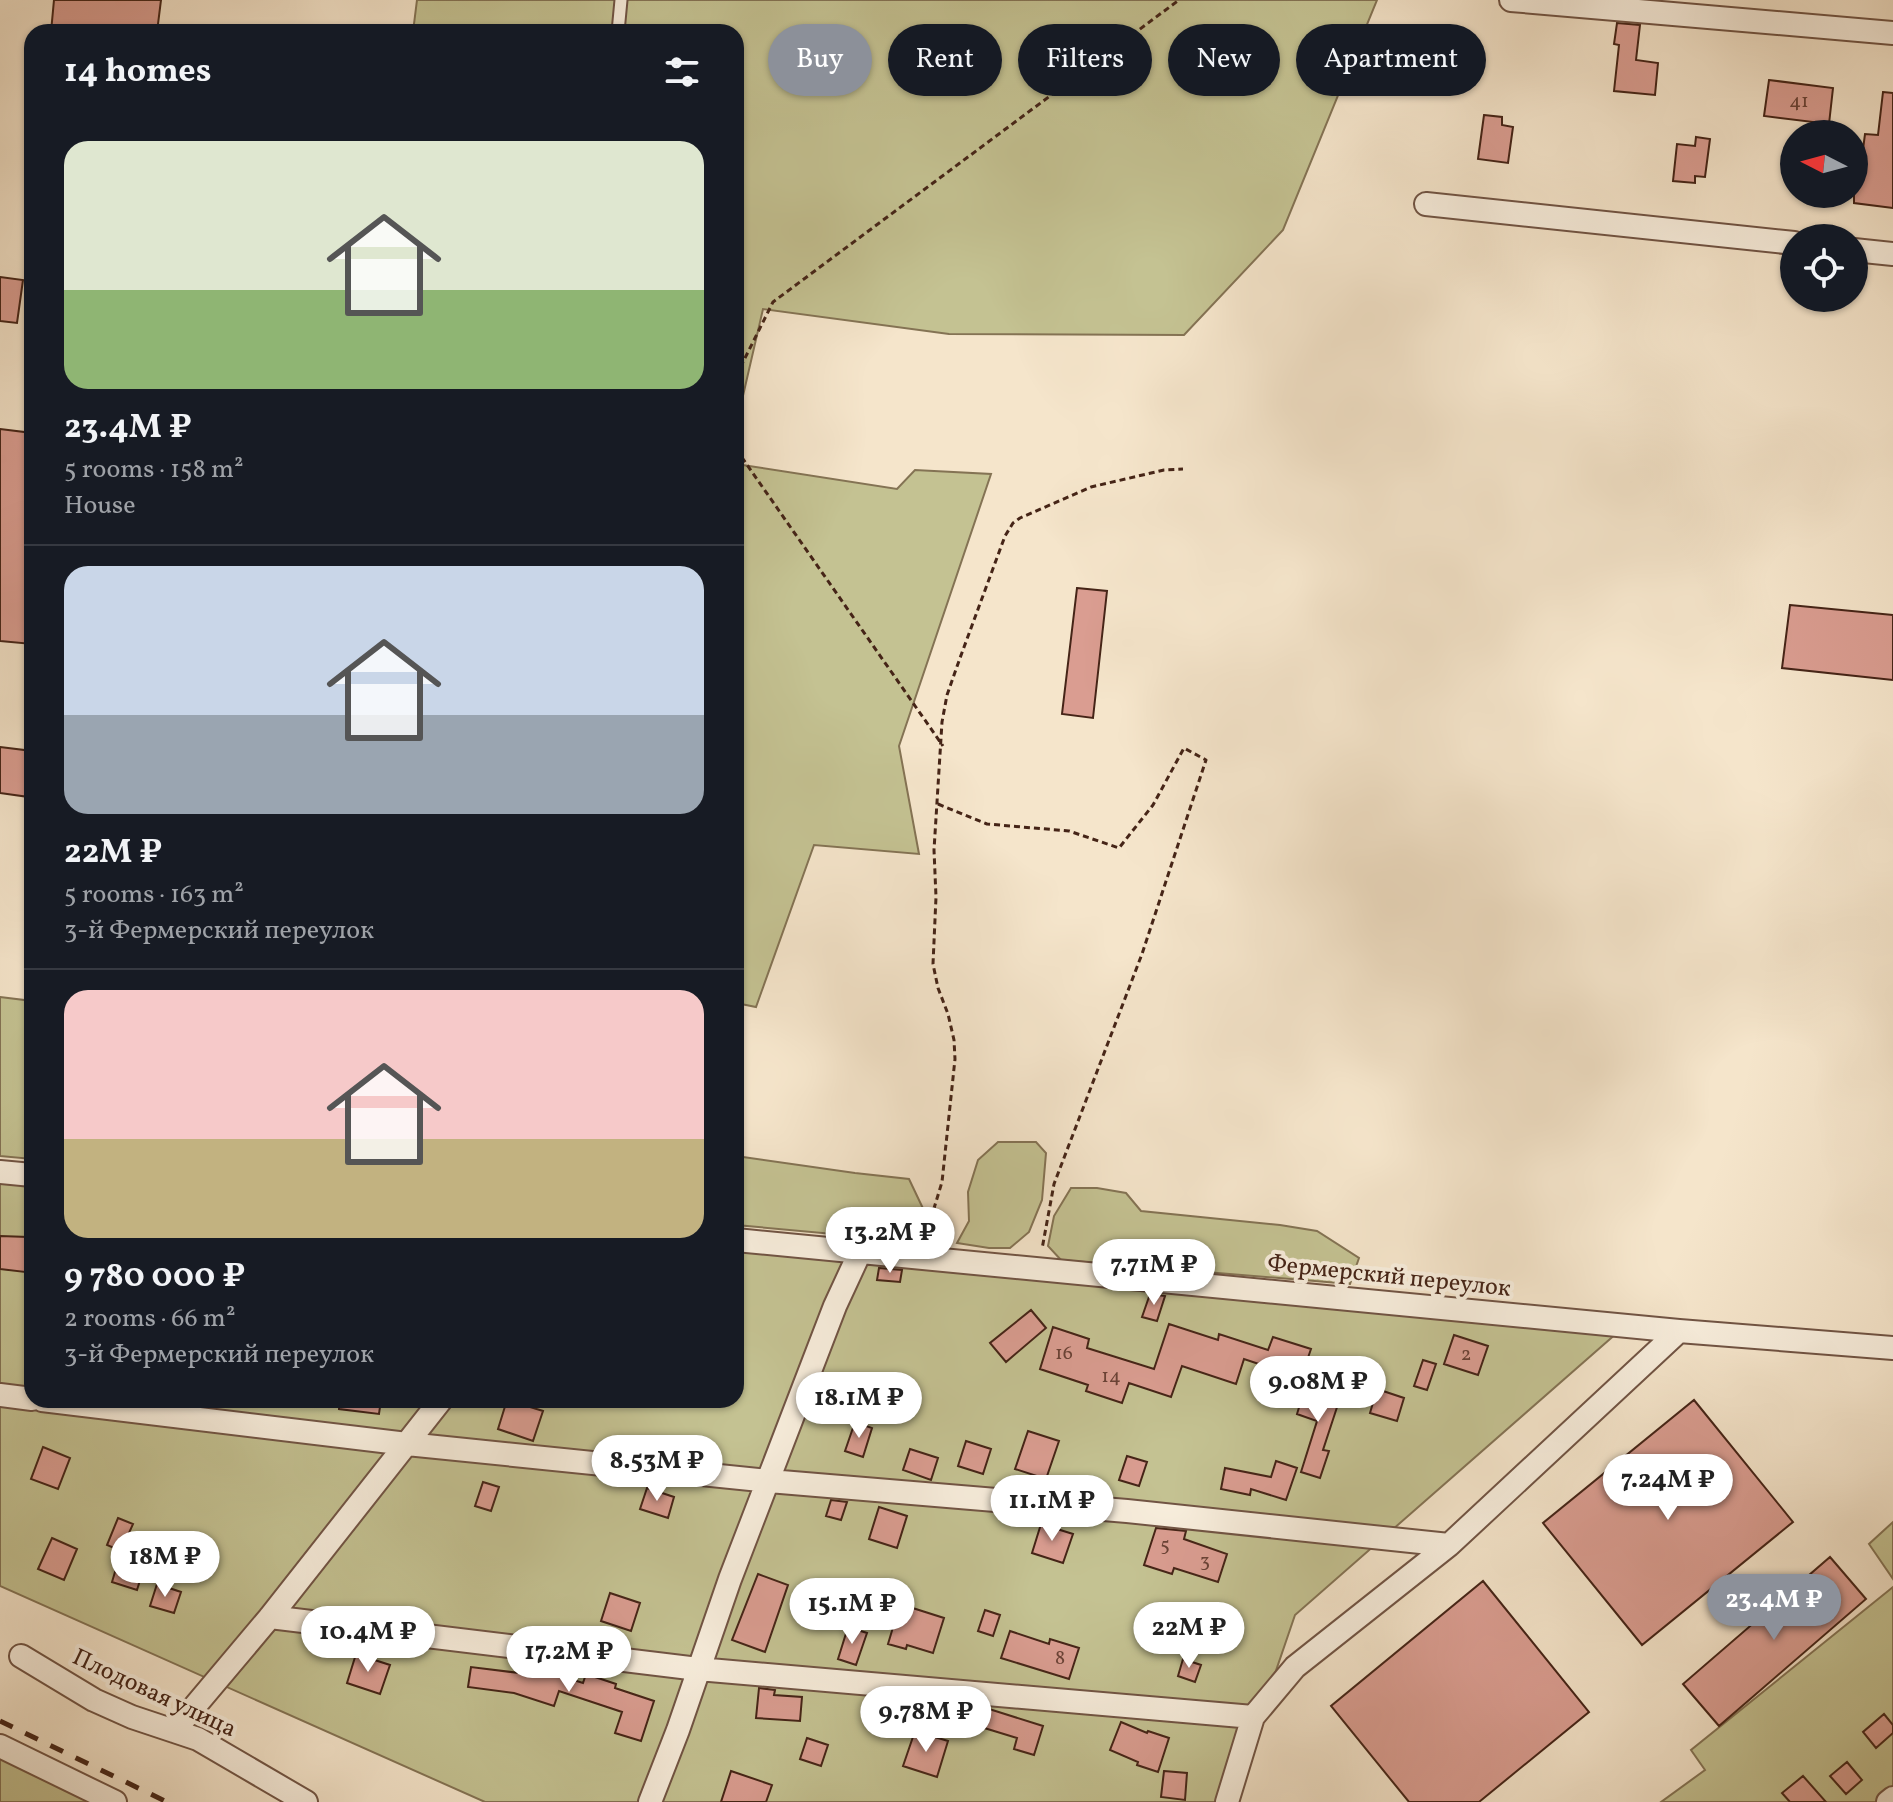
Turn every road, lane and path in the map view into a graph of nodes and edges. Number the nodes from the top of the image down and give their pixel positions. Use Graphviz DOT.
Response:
graph roads {
  1 [pos="621,0"];
  2 [pos="1179,0"];
  3 [pos="1511,0"];
  4 [pos="619,24"];
  5 [pos="1893,33"];
  6 [pos="1426,204"];
  7 [pos="1780,242"];
  8 [pos="1868,251"];
  9 [pos="1893,254"];
  10 [pos="744,360"];
  11 [pos="744,461"];
  12 [pos="1183,469"];
  13 [pos="941,744"];
  14 [pos="938,804"];
  15 [pos="0,1172"];
  16 [pos="24,1174"];
  17 [pos="744,1241"];
  18 [pos="860,1252"];
  19 [pos="920,1257"];
  20 [pos="1039,1269"];
  21 [pos="1679,1331"];
  22 [pos="1893,1348"];
  23 [pos="0,1395"];
  24 [pos="24,1398"];
  25 [pos="108,1408"];
  26 [pos="435,1408"];
  27 [pos="407,1444"];
  28 [pos="769,1481"];
  29 [pos="1449,1545"];
  30 [pos="270,1617"];
  31 [pos="21,1656"];
  32 [pos="698,1669"];
  33 [pos="1253,1717"];
  34 [pos="174,1731"];
  35 [pos="0,1746"];
  36 [pos="1893,1798"];
  37 [pos="115,1802"];
  38 [pos="306,1802"];
  39 [pos="650,1802"];
  40 [pos="1227,1802"];
  41 [pos="1888,1802"];
  1 -- 4 [label="lane"];
  2 -- 10 [label="path"];
  3 -- 5 [label="street"];
  6 -- 7 [label="street"];
  8 -- 9 [label="street"];
  11 -- 13 [label="path"];
  12 -- 13 [label="path"];
  13 -- 14 [label="path"];
  14 -- 19 [label="path"];
  14 -- 20 [label="path"];
  15 -- 16 [label="street"];
  17 -- 18 [label="street, Фермерский переулок"];
  18 -- 19 [label="street, Фермерский переулок"];
  18 -- 28 [label="street"];
  19 -- 20 [label="street, Фермерский переулок"];
  20 -- 21 [label="street, Фермерский переулок"];
  21 -- 22 [label="street, Фермерский переулок"];
  21 -- 29 [label="street"];
  23 -- 24 [label="street"];
  25 -- 27 [label="street"];
  26 -- 27 [label="street"];
  27 -- 28 [label="street"];
  27 -- 30 [label="street"];
  28 -- 29 [label="street"];
  28 -- 32 [label="street"];
  29 -- 33 [label="street"];
  30 -- 32 [label="street"];
  30 -- 34 [label="street"];
  31 -- 34 [label="street, Плодовая улица"];
  32 -- 33 [label="street"];
  32 -- 39 [label="street"];
  33 -- 40 [label="street"];
  34 -- 38 [label="street, Плодовая улица"];
  35 -- 37 [label="street"];
  36 -- 41 [label="street"];
}
